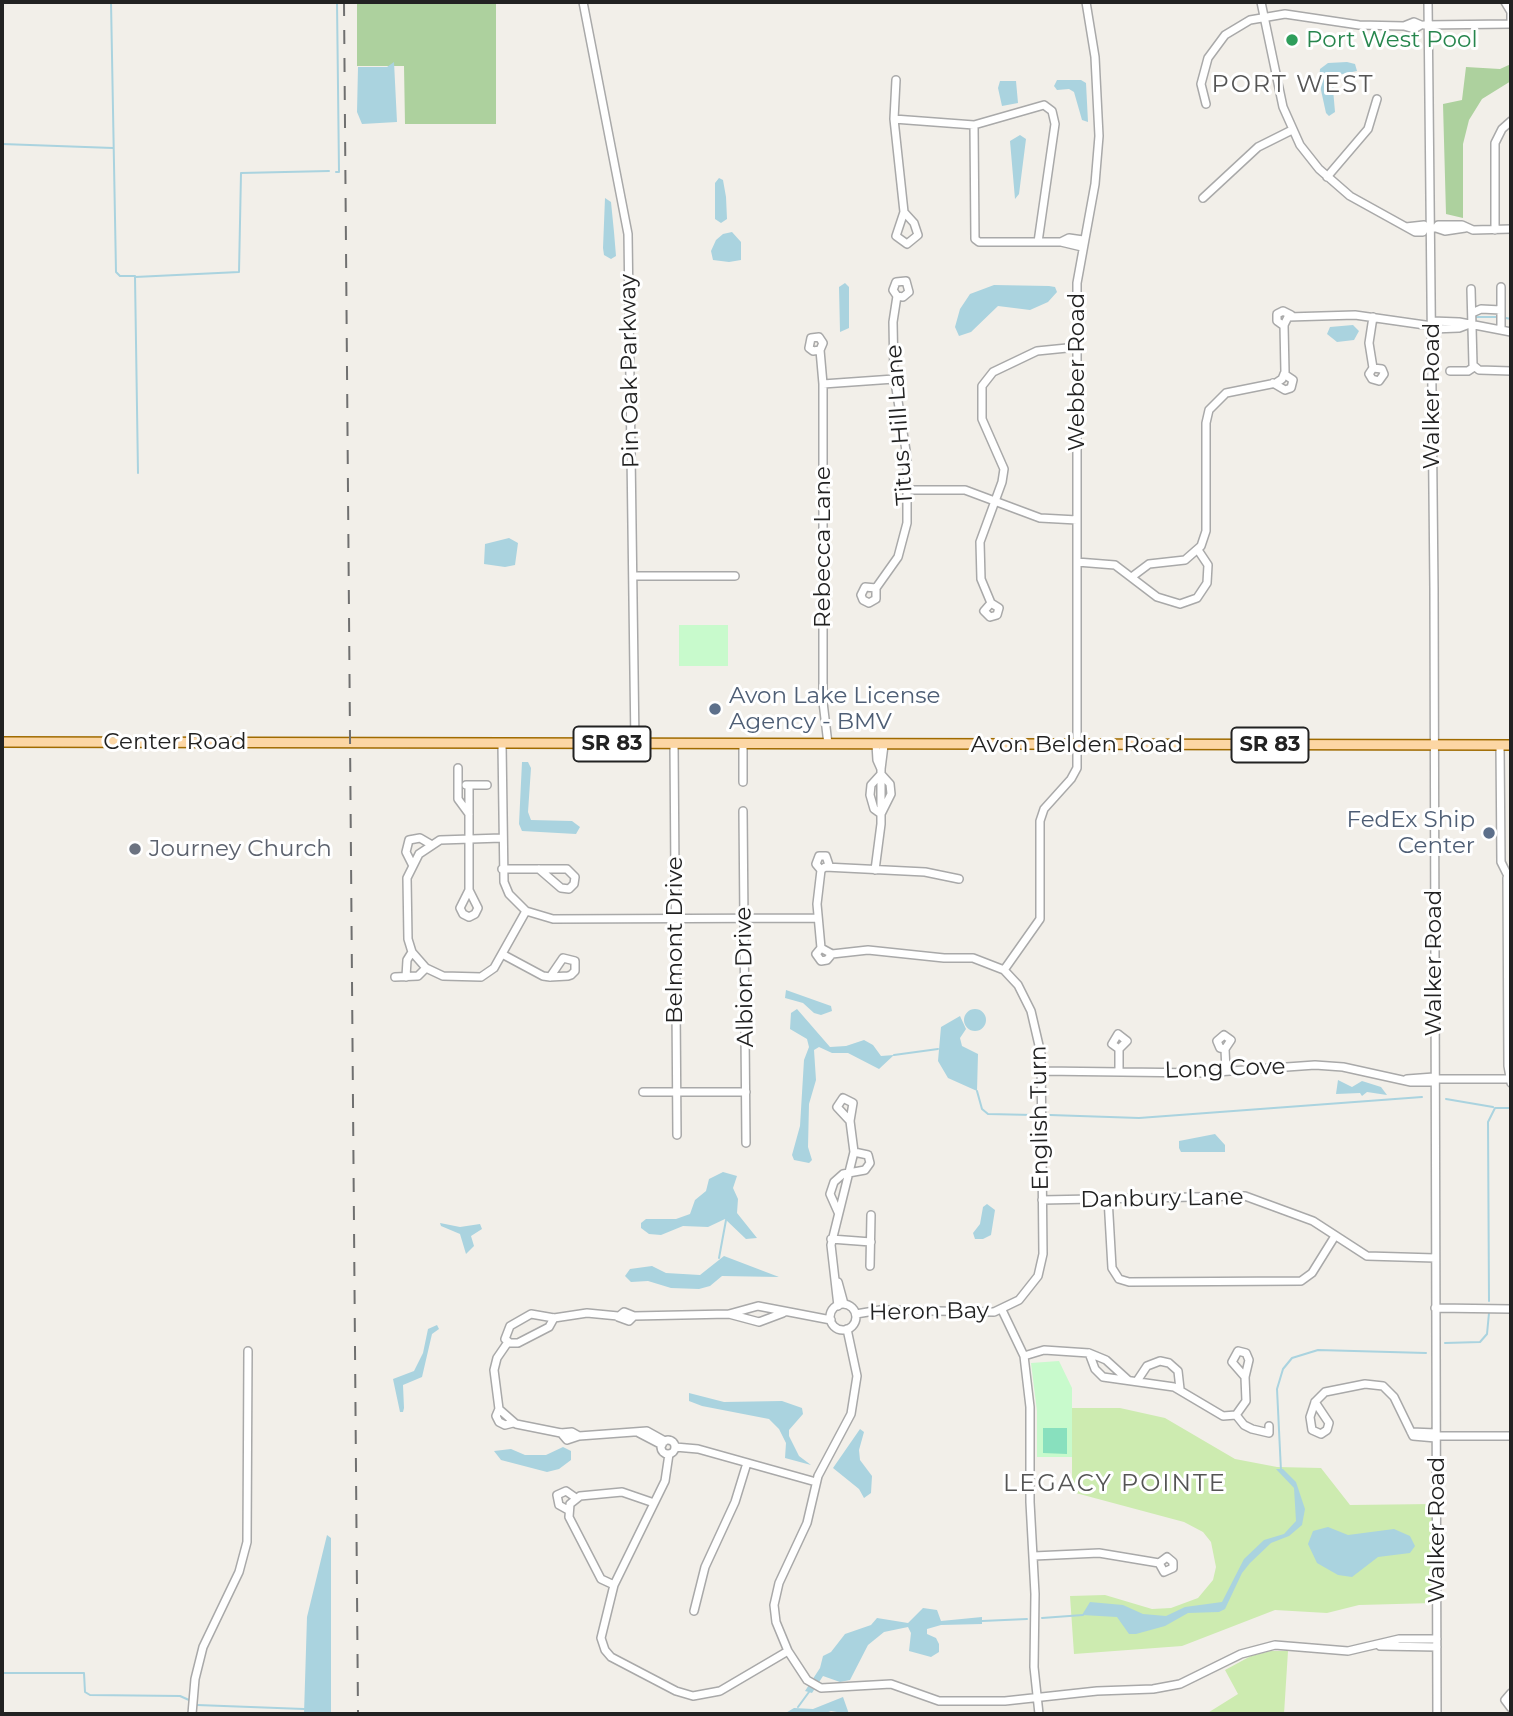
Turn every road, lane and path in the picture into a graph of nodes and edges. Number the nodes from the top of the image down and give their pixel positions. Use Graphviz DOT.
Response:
graph roads {
  1 [pos="583,2"];
  2 [pos="1086,2"];
  3 [pos="1261,2"];
  4 [pos="1427,2"];
  5 [pos="1504,2"];
  6 [pos="1264,16"];
  7 [pos="1511,24"];
  8 [pos="1424,25"];
  9 [pos="896,80"];
  10 [pos="1377,99"];
  11 [pos="1206,104"];
  12 [pos="894,119"];
  13 [pos="1511,121"];
  14 [pos="974,125"];
  15 [pos="1292,130"];
  16 [pos="1327,177"];
  17 [pos="1203,198"];
  18 [pos="904,212"];
  19 [pos="1431,228"];
  20 [pos="1511,229"];
  21 [pos="1495,230"];
  22 [pos="1038,242"];
  23 [pos="1083,243"];
  24 [pos="1502,288"];
  25 [pos="1471,289"];
  26 [pos="897,296"];
  27 [pos="1501,310"];
  28 [pos="1472,313"];
  29 [pos="1373,317"];
  30 [pos="1432,325"];
  31 [pos="1470,325"];
  32 [pos="1501,329"];
  33 [pos="1511,332"];
  34 [pos="1077,347"];
  35 [pos="820,350"];
  36 [pos="1474,367"];
  37 [pos="1373,368"];
  38 [pos="1450,371"];
  39 [pos="1511,371"];
  40 [pos="1284,374"];
  41 [pos="894,379"];
  42 [pos="1273,383"];
  43 [pos="823,384"];
  44 [pos="907,489"];
  45 [pos="995,500"];
  46 [pos="1077,520"];
  47 [pos="1198,550"];
  48 [pos="1077,562"];
  49 [pos="634,576"];
  50 [pos="735,576"];
  51 [pos="1133,576"];
  52 [pos="876,588"];
  53 [pos="991,603"];
  54 [pos="2,742"];
  55 [pos="349,742"];
  56 [pos="502,744"];
  57 [pos="635,744"];
  58 [pos="674,744"];
  59 [pos="743,744"];
  60 [pos="828,744"];
  61 [pos="880,744"];
  62 [pos="1078,745"];
  63 [pos="1500,745"];
  64 [pos="1511,745"];
  65 [pos="1433,746"];
  66 [pos="458,768"];
  67 [pos="743,782"];
  68 [pos="458,785"];
  69 [pos="469,785"];
  70 [pos="487,785"];
  71 [pos="743,811"];
  72 [pos="470,814"];
  73 [pos="469,838"];
  74 [pos="502,838"];
  75 [pos="432,845"];
  76 [pos="412,864"];
  77 [pos="502,869"];
  78 [pos="539,869"];
  79 [pos="875,870"];
  80 [pos="1509,878"];
  81 [pos="959,879"];
  82 [pos="469,890"];
  83 [pos="526,911"];
  84 [pos="675,918"];
  85 [pos="744,918"];
  86 [pos="817,918"];
  87 [pos="1509,940"];
  88 [pos="412,952"];
  89 [pos="502,954"];
  90 [pos="426,968"];
  91 [pos="1004,970"];
  92 [pos="550,976"];
  93 [pos="395,977"];
  94 [pos="407,977"];
  95 [pos="1119,1049"];
  96 [pos="1225,1049"];
  97 [pos="1041,1071"];
  98 [pos="1119,1071"];
  99 [pos="1226,1071"];
  100 [pos="1434,1079"];
  101 [pos="1510,1081"];
  102 [pos="643,1092"];
  103 [pos="746,1092"];
  104 [pos="676,1093"];
  105 [pos="850,1121"];
  106 [pos="677,1135"];
  107 [pos="746,1143"];
  108 [pos="854,1152"];
  109 [pos="850,1173"];
  110 [pos="1108,1199"];
  111 [pos="1042,1200"];
  112 [pos="838,1212"];
  113 [pos="871,1215"];
  114 [pos="1335,1236"];
  115 [pos="831,1239"];
  116 [pos="871,1242"];
  117 [pos="1435,1258"];
  118 [pos="870,1266"];
  119 [pos="841,1305"];
  120 [pos="1435,1308"];
  121 [pos="1511,1309"];
  122 [pos="1002,1310"];
  123 [pos="783,1313"];
  124 [pos="729,1314"];
  125 [pos="856,1314"];
  126 [pos="831,1316"];
  127 [pos="554,1318"];
  128 [pos="847,1329"];
  129 [pos="508,1342"];
  130 [pos="248,1351"];
  131 [pos="1089,1353"];
  132 [pos="1024,1356"];
  133 [pos="1245,1377"];
  134 [pos="1128,1380"];
  135 [pos="1137,1381"];
  136 [pos="1180,1389"];
  137 [pos="1315,1402"];
  138 [pos="1236,1415"];
  139 [pos="1269,1426"];
  140 [pos="1436,1436"];
  141 [pos="1511,1436"];
  142 [pos="664,1443"];
  143 [pos="675,1447"];
  144 [pos="669,1454"];
  145 [pos="747,1463"];
  146 [pos="816,1482"];
  147 [pos="576,1498"];
  148 [pos="654,1503"];
  149 [pos="568,1510"];
  150 [pos="1034,1556"];
  151 [pos="1159,1563"];
  152 [pos="614,1585"];
  153 [pos="694,1611"];
  154 [pos="1437,1643"];
  155 [pos="788,1651"];
  156 [pos="1511,1693"];
  157 [pos="1037,1697"];
  158 [pos="1511,1707"];
  159 [pos="192,1714"];
  160 [pos="1039,1714"];
  161 [pos="1437,1714"];
  1 -- 49 [label="street, Pin Oak Parkway"];
  2 -- 23 [label="street, Webber Road"];
  3 -- 6 [label="street"];
  4 -- 8 [label="street, Walker Road"];
  5 -- 7 [label="street"];
  6 -- 8 [label="street"];
  6 -- 11 [label="street"];
  6 -- 15 [label="street"];
  7 -- 8 [label="street"];
  8 -- 19 [label="street, Walker Road"];
  9 -- 12 [label="street"];
  10 -- 16 [label="street"];
  12 -- 14 [label="street"];
  12 -- 18 [label="street"];
  13 -- 21 [label="street"];
  14 -- 22 [label="street"];
  14 -- 22 [label="street"];
  15 -- 16 [label="street"];
  15 -- 17 [label="street"];
  16 -- 19 [label="street"];
  19 -- 21 [label="street"];
  19 -- 30 [label="street, Walker Road"];
  20 -- 21 [label="street"];
  22 -- 23 [label="street"];
  23 -- 34 [label="street, Webber Road"];
  24 -- 27 [label="street"];
  25 -- 28 [label="street"];
  26 -- 41 [label="street, Titus Hill Lane"];
  27 -- 28 [label="street"];
  27 -- 32 [label="street"];
  28 -- 31 [label="street"];
  29 -- 30 [label="street"];
  29 -- 37 [label="street"];
  29 -- 40 [label="street"];
  30 -- 31 [label="street"];
  30 -- 65 [label="street, Walker Road"];
  31 -- 32 [label="street"];
  31 -- 36 [label="street"];
  32 -- 33 [label="street"];
  34 -- 45 [label="street"];
  34 -- 46 [label="street, Webber Road"];
  35 -- 43 [label="street, Rebecca Lane"];
  36 -- 38 [label="street"];
  36 -- 39 [label="street"];
  40 -- 42 [label="street"];
  40 -- 42 [label="street"];
  41 -- 43 [label="street"];
  41 -- 44 [label="street, Titus Hill Lane"];
  42 -- 47 [label="street"];
  43 -- 60 [label="street, Rebecca Lane"];
  44 -- 45 [label="street"];
  44 -- 52 [label="street, Titus Hill Lane"];
  45 -- 46 [label="street"];
  45 -- 53 [label="street"];
  46 -- 48 [label="street, Webber Road"];
  47 -- 51 [label="street"];
  47 -- 51 [label="street"];
  48 -- 51 [label="street"];
  48 -- 62 [label="street, Webber Road"];
  49 -- 50 [label="street"];
  49 -- 57 [label="street, Pin Oak Parkway"];
  54 -- 55 [label="main road, Center Road / SR 83"];
  55 -- 56 [label="main road, Avon Belden Road / SR 83"];
  56 -- 57 [label="main road, Avon Belden Road / SR 83"];
  56 -- 74 [label="street"];
  57 -- 58 [label="main road, Avon Belden Road / SR 83"];
  58 -- 59 [label="main road, Avon Belden Road / SR 83"];
  58 -- 84 [label="street, Belmont Drive"];
  59 -- 60 [label="main road, Avon Belden Road / SR 83"];
  59 -- 67 [label="street"];
  60 -- 61 [label="main road, Avon Belden Road / SR 83"];
  61 -- 62 [label="main road, Avon Belden Road / SR 83"];
  61 -- 79 [label="street"];
  62 -- 65 [label="main road, Avon Belden Road / SR 83"];
  62 -- 91 [label="street, Webber Road"];
  63 -- 64 [label="main road, Avon Belden Road / SR 83"];
  63 -- 65 [label="main road, Avon Belden Road / SR 83"];
  63 -- 80 [label="street"];
  65 -- 100 [label="street, Walker Road"];
  66 -- 68 [label="street"];
  68 -- 69 [label="street"];
  68 -- 72 [label="street"];
  69 -- 70 [label="street"];
  69 -- 72 [label="street"];
  71 -- 85 [label="street, Albion Drive"];
  72 -- 73 [label="street"];
  73 -- 74 [label="street"];
  73 -- 75 [label="street"];
  73 -- 82 [label="street"];
  74 -- 77 [label="street"];
  75 -- 76 [label="street"];
  75 -- 76 [label="street"];
  76 -- 88 [label="street"];
  77 -- 78 [label="street"];
  77 -- 83 [label="street"];
  78 -- 78 [label="street"];
  79 -- 81 [label="street"];
  79 -- 86 [label="street"];
  80 -- 87 [label="street"];
  83 -- 84 [label="street"];
  83 -- 89 [label="street"];
  84 -- 85 [label="street"];
  84 -- 104 [label="street, Belmont Drive"];
  85 -- 86 [label="street"];
  85 -- 103 [label="street, Albion Drive"];
  86 -- 91 [label="street"];
  87 -- 101 [label="street"];
  88 -- 90 [label="street"];
  88 -- 94 [label="street"];
  89 -- 90 [label="street"];
  89 -- 92 [label="street"];
  90 -- 94 [label="street"];
  91 -- 97 [label="street, English Turn"];
  93 -- 94 [label="street"];
  95 -- 98 [label="street"];
  96 -- 99 [label="street"];
  97 -- 98 [label="street, Long Cove"];
  97 -- 111 [label="street, English Turn"];
  98 -- 99 [label="street, Long Cove"];
  99 -- 100 [label="street, Long Cove"];
  100 -- 101 [label="street, Long Cove"];
  100 -- 117 [label="street, Walker Road"];
  102 -- 104 [label="street"];
  103 -- 104 [label="street"];
  103 -- 107 [label="street, Albion Drive"];
  104 -- 106 [label="street, Belmont Drive"];
  105 -- 108 [label="street"];
  108 -- 109 [label="street"];
  108 -- 109 [label="street"];
  109 -- 112 [label="street"];
  109 -- 112 [label="street"];
  110 -- 111 [label="street, Danbury Lane"];
  110 -- 114 [label="street, Danbury Lane"];
  110 -- 114 [label="street"];
  111 -- 122 [label="street, English Turn"];
  112 -- 115 [label="street"];
  113 -- 116 [label="street"];
  114 -- 117 [label="street, Danbury Lane"];
  115 -- 116 [label="street"];
  115 -- 119 [label="street"];
  116 -- 118 [label="street"];
  117 -- 120 [label="street, Walker Road"];
  119 -- 125 [label="street"];
  119 -- 126 [label="street"];
  120 -- 121 [label="street"];
  120 -- 140 [label="street, Walker Road"];
  122 -- 125 [label="street, Heron Bay"];
  122 -- 132 [label="street"];
  123 -- 124 [label="street"];
  123 -- 124 [label="street"];
  123 -- 126 [label="street"];
  124 -- 127 [label="street"];
  125 -- 128 [label="street"];
  126 -- 128 [label="street"];
  127 -- 129 [label="street"];
  127 -- 129 [label="street"];
  128 -- 146 [label="street"];
  129 -- 142 [label="street"];
  130 -- 159 [label="street"];
  131 -- 132 [label="street"];
  131 -- 134 [label="street"];
  131 -- 134 [label="street"];
  132 -- 150 [label="street"];
  133 -- 138 [label="street"];
  134 -- 135 [label="street"];
  135 -- 136 [label="street"];
  135 -- 136 [label="street"];
  136 -- 138 [label="street"];
  137 -- 140 [label="street"];
  138 -- 139 [label="street"];
  140 -- 141 [label="street"];
  140 -- 154 [label="street, Walker Road"];
  142 -- 143 [label="street"];
  142 -- 144 [label="street"];
  143 -- 144 [label="street"];
  143 -- 145 [label="street"];
  144 -- 148 [label="street"];
  145 -- 146 [label="street"];
  145 -- 153 [label="street"];
  146 -- 155 [label="street"];
  147 -- 148 [label="street"];
  147 -- 149 [label="street"];
  147 -- 149 [label="street"];
  148 -- 152 [label="street"];
  149 -- 152 [label="street"];
  150 -- 151 [label="street"];
  150 -- 157 [label="street"];
  152 -- 155 [label="street"];
  154 -- 157 [label="street"];
  154 -- 161 [label="street, Walker Road"];
  155 -- 157 [label="street"];
  156 -- 158 [label="street"];
  157 -- 160 [label="street"];
}
